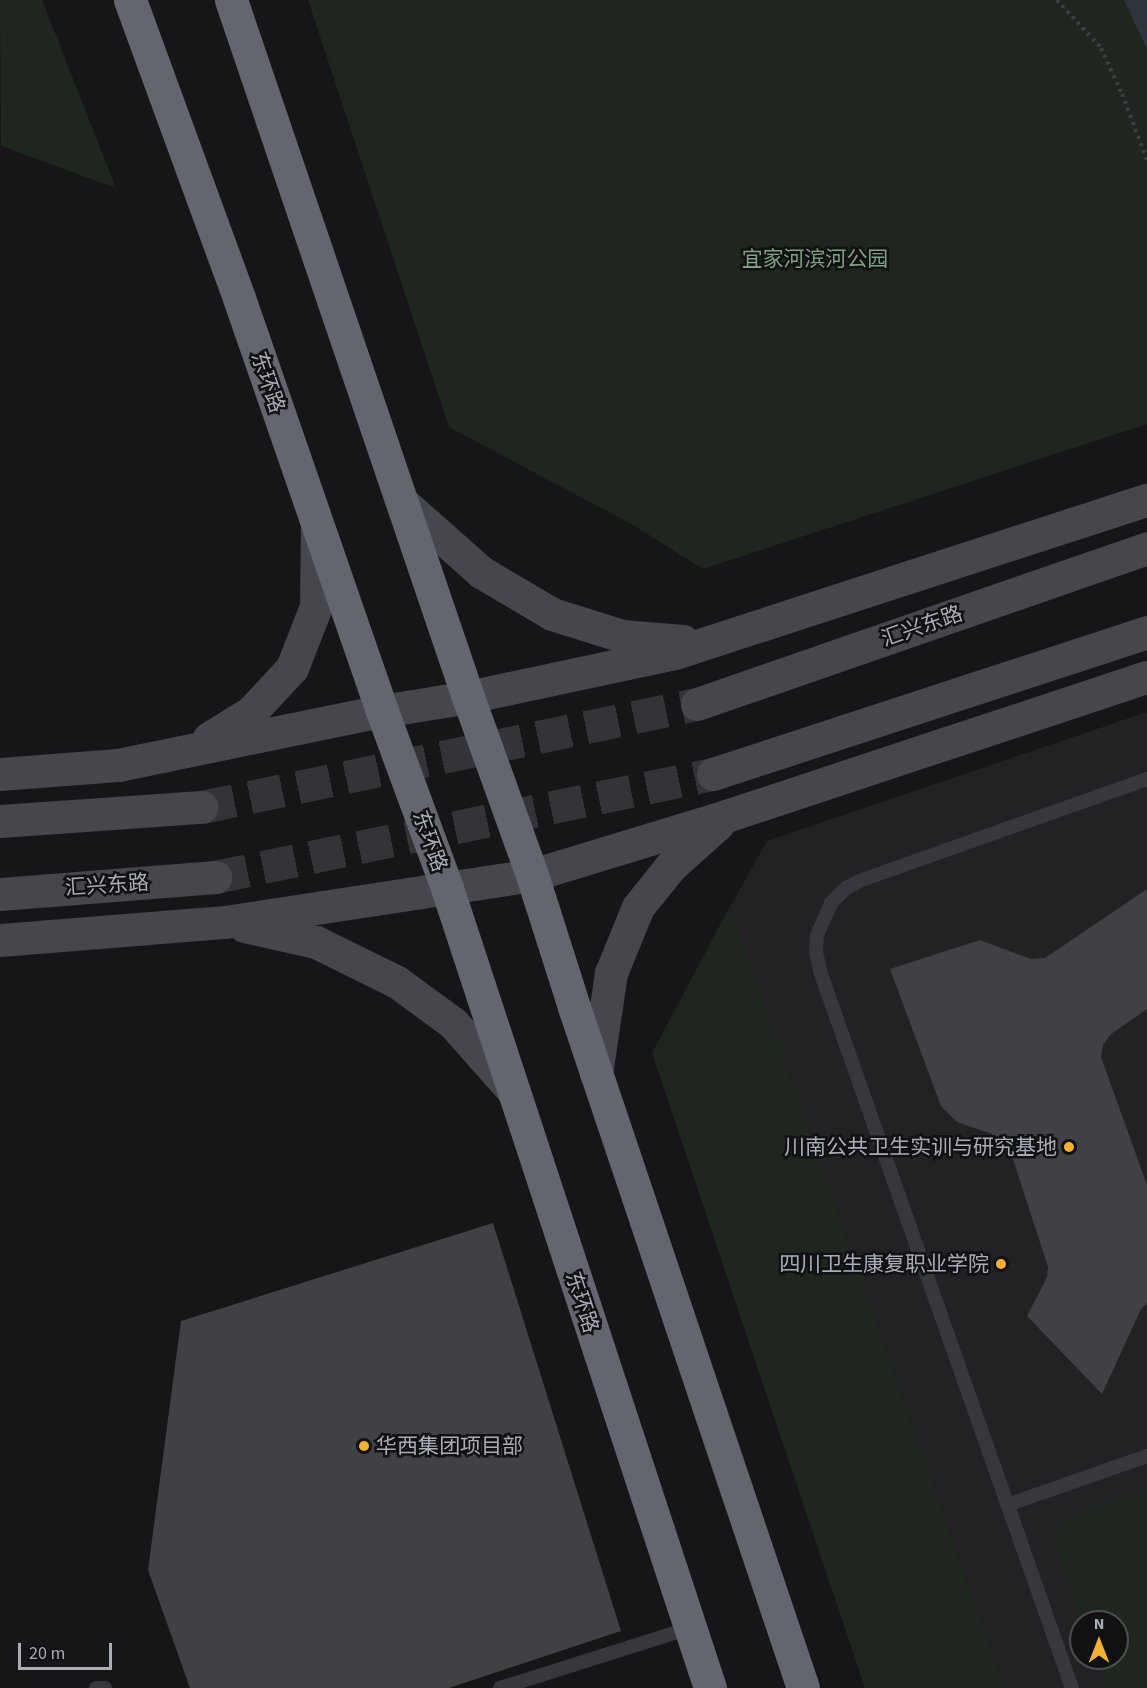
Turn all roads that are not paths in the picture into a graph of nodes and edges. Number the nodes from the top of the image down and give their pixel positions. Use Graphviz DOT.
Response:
graph roads {
  1 [pos="113,0"];
  2 [pos="130,0"];
  3 [pos="236,10"];
  4 [pos="153,69"];
  5 [pos="1147,500"];
  6 [pos="402,502"];
  7 [pos="317,523"];
  8 [pos="1147,548"];
  9 [pos="1147,632"];
  10 [pos="706,643"];
  11 [pos="1147,677"];
  12 [pos="468,697"];
  13 [pos="697,704"];
  14 [pos="382,711"];
  15 [pos="190,750"];
  16 [pos="0,774"];
  17 [pos="713,774"];
  18 [pos="1147,780"];
  19 [pos="202,807"];
  20 [pos="726,816"];
  21 [pos="0,821"];
  22 [pos="532,875"];
  23 [pos="215,877"];
  24 [pos="447,888"];
  25 [pos="0,894"];
  26 [pos="225,922"];
  27 [pos="0,940"];
  28 [pos="596,1074"];
  29 [pos="514,1092"];
  30 [pos="1147,1456"];
  31 [pos="1007,1505"];
  32 [pos="690,1628"];
  33 [pos="96,1688"];
  34 [pos="105,1688"];
  35 [pos="500,1688"];
  36 [pos="710,1688"];
  37 [pos="803,1688"];
  38 [pos="1072,1688"];
  1 -- 4 [label="highway"];
  2 -- 4 [label="highway, 东环路"];
  3 -- 6 [label="highway"];
  4 -- 7 [label="highway, 东环路"];
  5 -- 10 [label="main road"];
  6 -- 10 [label="main road"];
  6 -- 12 [label="highway"];
  7 -- 14 [label="highway, 东环路"];
  7 -- 15 [label="main road"];
  8 -- 13 [label="main road, 汇兴东路"];
  9 -- 17 [label="main road"];
  10 -- 12 [label="main road"];
  11 -- 20 [label="main road"];
  12 -- 14 [label="main road"];
  12 -- 22 [label="highway"];
  14 -- 15 [label="main road"];
  14 -- 24 [label="highway, 东环路"];
  15 -- 16 [label="main road"];
  18 -- 31 [label="lane"];
  19 -- 21 [label="main road"];
  20 -- 22 [label="main road"];
  20 -- 28 [label="main road"];
  22 -- 24 [label="main road"];
  22 -- 28 [label="highway"];
  23 -- 25 [label="main road, 汇兴东路"];
  24 -- 26 [label="main road"];
  24 -- 29 [label="highway, 东环路"];
  26 -- 27 [label="main road"];
  26 -- 29 [label="main road"];
  28 -- 37 [label="highway"];
  29 -- 32 [label="highway, 东环路"];
  30 -- 31 [label="lane"];
  31 -- 38 [label="lane"];
  32 -- 35 [label="lane"];
  32 -- 36 [label="highway, 东环路"];
  33 -- 34 [label="lane"];
}
